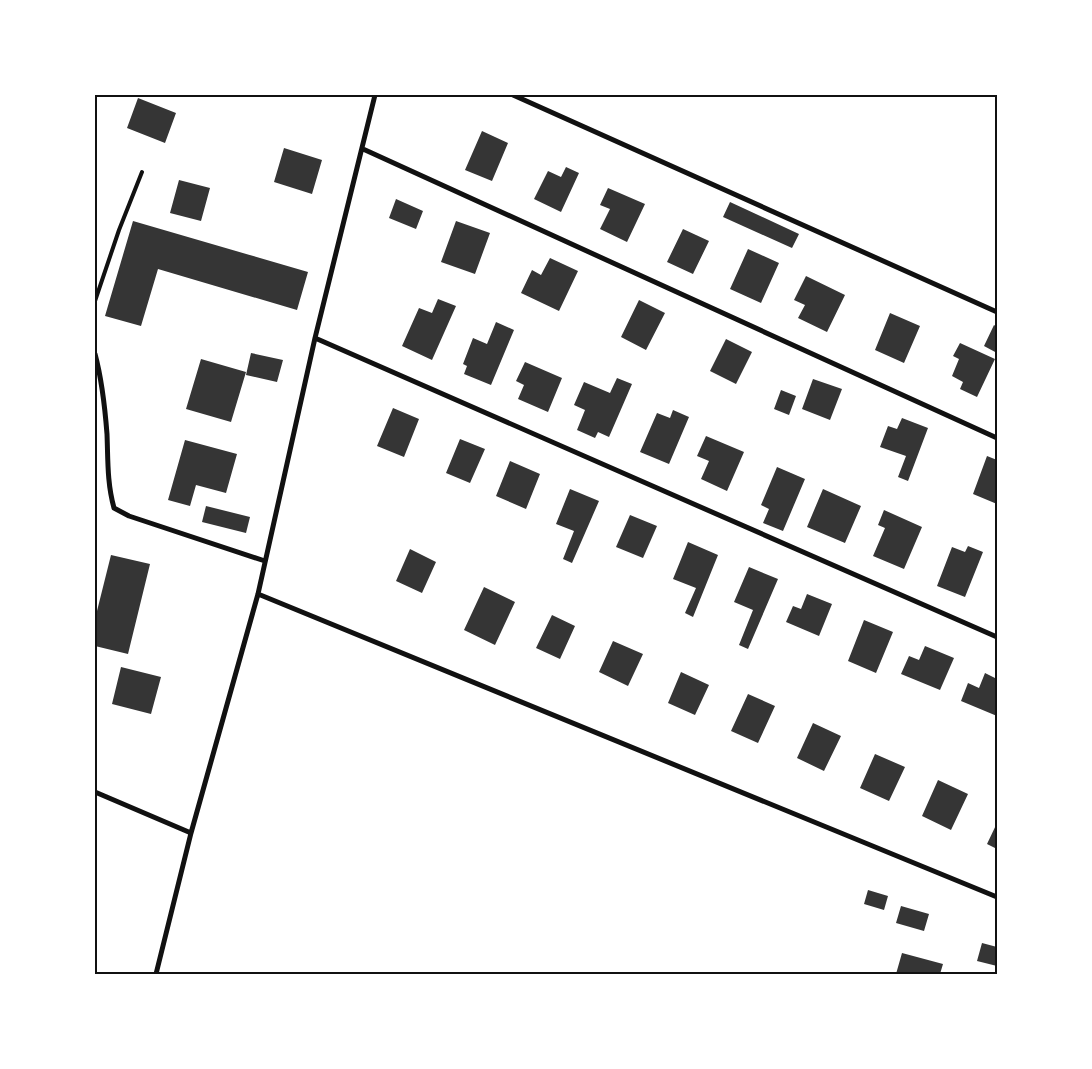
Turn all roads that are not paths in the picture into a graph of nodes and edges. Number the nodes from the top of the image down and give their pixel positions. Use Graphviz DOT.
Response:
graph roads {
  1 [pos="375,95"];
  2 [pos="513,95"];
  3 [pos="363,149"];
  4 [pos="142,172"];
  5 [pos="95,301"];
  6 [pos="997,312"];
  7 [pos="315,338"];
  8 [pos="95,354"];
  9 [pos="997,438"];
  10 [pos="265,561"];
  11 [pos="258,594"];
  12 [pos="997,637"];
  13 [pos="95,792"];
  14 [pos="192,833"];
  15 [pos="997,897"];
  16 [pos="156,974"];
  1 -- 3 [label="street"];
  2 -- 6 [label="street"];
  3 -- 7 [label="street"];
  3 -- 9 [label="street"];
  4 -- 5 [label="lane"];
  7 -- 10 [label="street"];
  7 -- 12 [label="street"];
  8 -- 10 [label="street"];
  10 -- 11 [label="street"];
  11 -- 14 [label="street"];
  11 -- 15 [label="street"];
  13 -- 14 [label="street"];
  14 -- 16 [label="street"];
}
